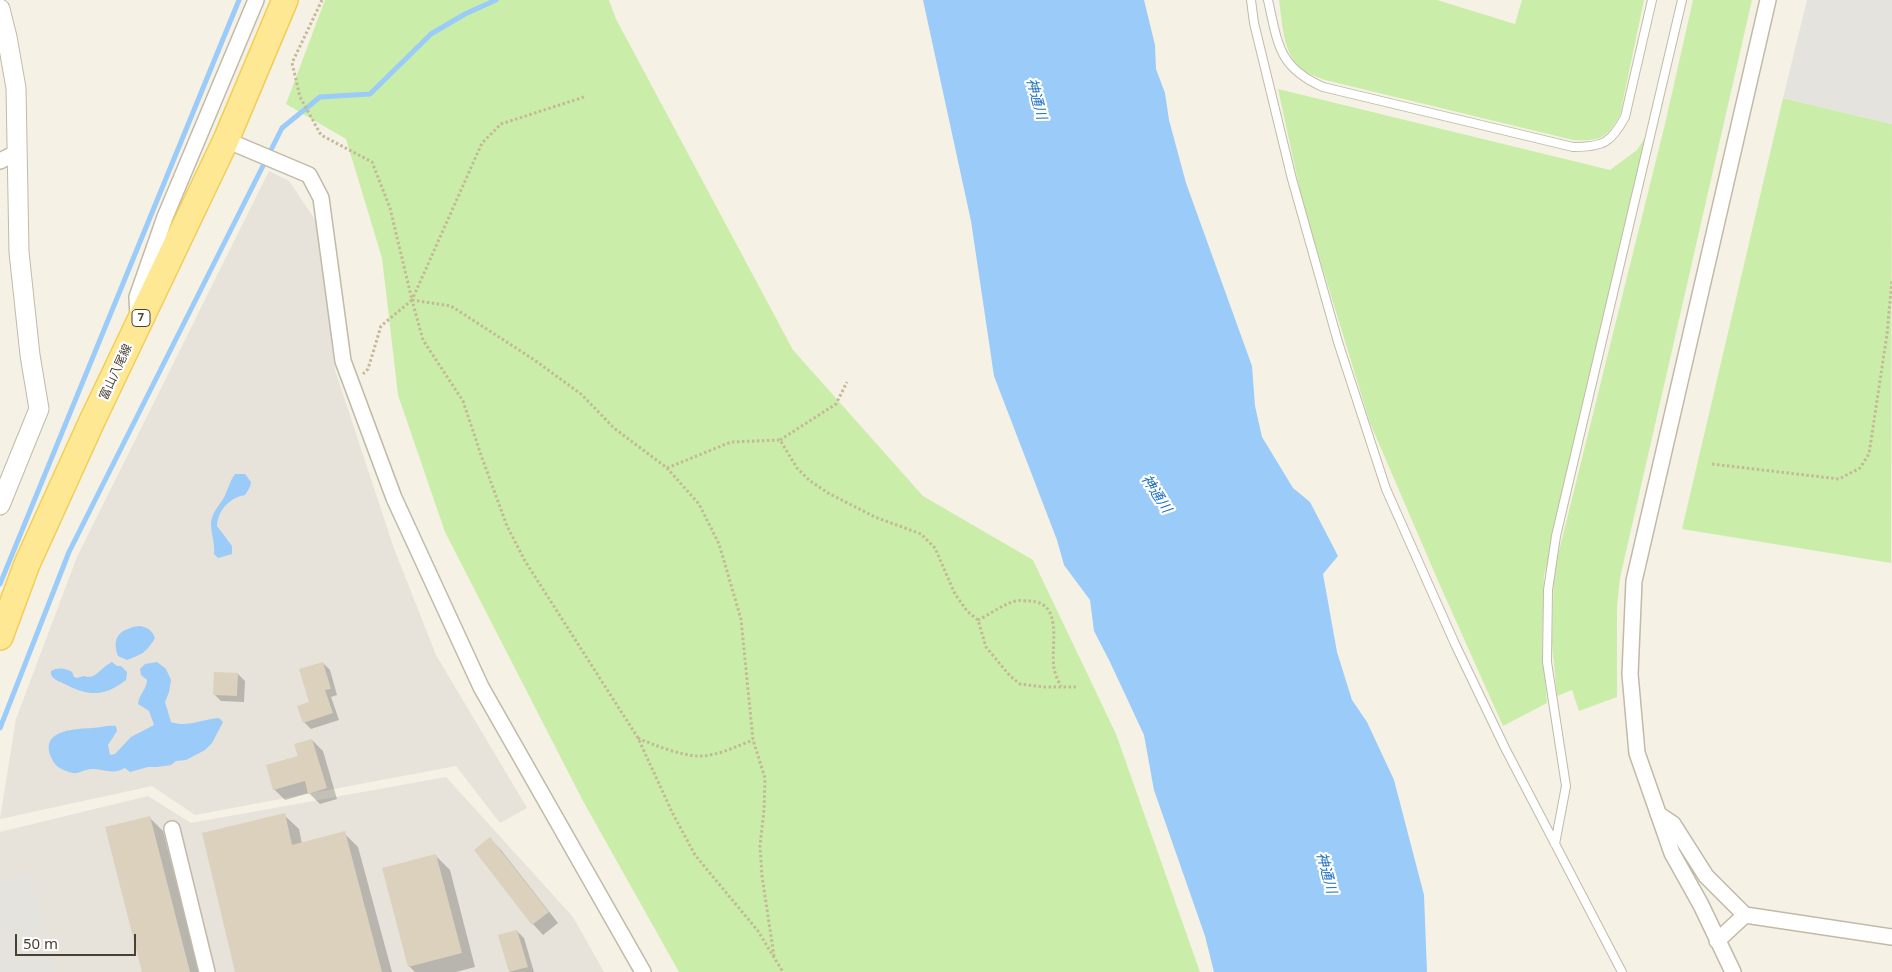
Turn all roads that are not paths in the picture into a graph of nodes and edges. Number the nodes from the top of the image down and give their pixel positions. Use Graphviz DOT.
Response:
graph roads {
  1 [pos="256,0"];
  2 [pos="285,0"];
  3 [pos="1251,0"];
  4 [pos="1268,0"];
  5 [pos="1652,0"];
  6 [pos="1682,0"];
  7 [pos="1768,0"];
  8 [pos="0,9"];
  9 [pos="226,140"];
  10 [pos="18,152"];
  11 [pos="0,161"];
  12 [pos="138,324"];
  13 [pos="0,505"];
  14 [pos="0,636"];
  15 [pos="1658,814"];
  16 [pos="172,829"];
  17 [pos="1555,844"];
  18 [pos="1745,916"];
  19 [pos="1892,937"];
  20 [pos="1717,941"];
  21 [pos="207,972"];
  22 [pos="643,972"];
  23 [pos="1622,972"];
  24 [pos="1733,972"];
  1 -- 12 [label="street"];
  2 -- 9 [label="main road, 富山八尾線 / 7"];
  3 -- 17 [label="lane"];
  4 -- 5 [label="lane"];
  6 -- 17 [label="lane"];
  7 -- 15 [label="street"];
  8 -- 10 [label="street"];
  9 -- 12 [label="main road, 富山八尾線 / 7"];
  9 -- 22 [label="street"];
  10 -- 11 [label="street"];
  10 -- 13 [label="street"];
  12 -- 14 [label="main road, 富山八尾線 / 7"];
  15 -- 18 [label="street"];
  15 -- 20 [label="street"];
  16 -- 21 [label="street"];
  17 -- 23 [label="lane"];
  18 -- 19 [label="street"];
  18 -- 20 [label="street"];
  20 -- 24 [label="street"];
}
